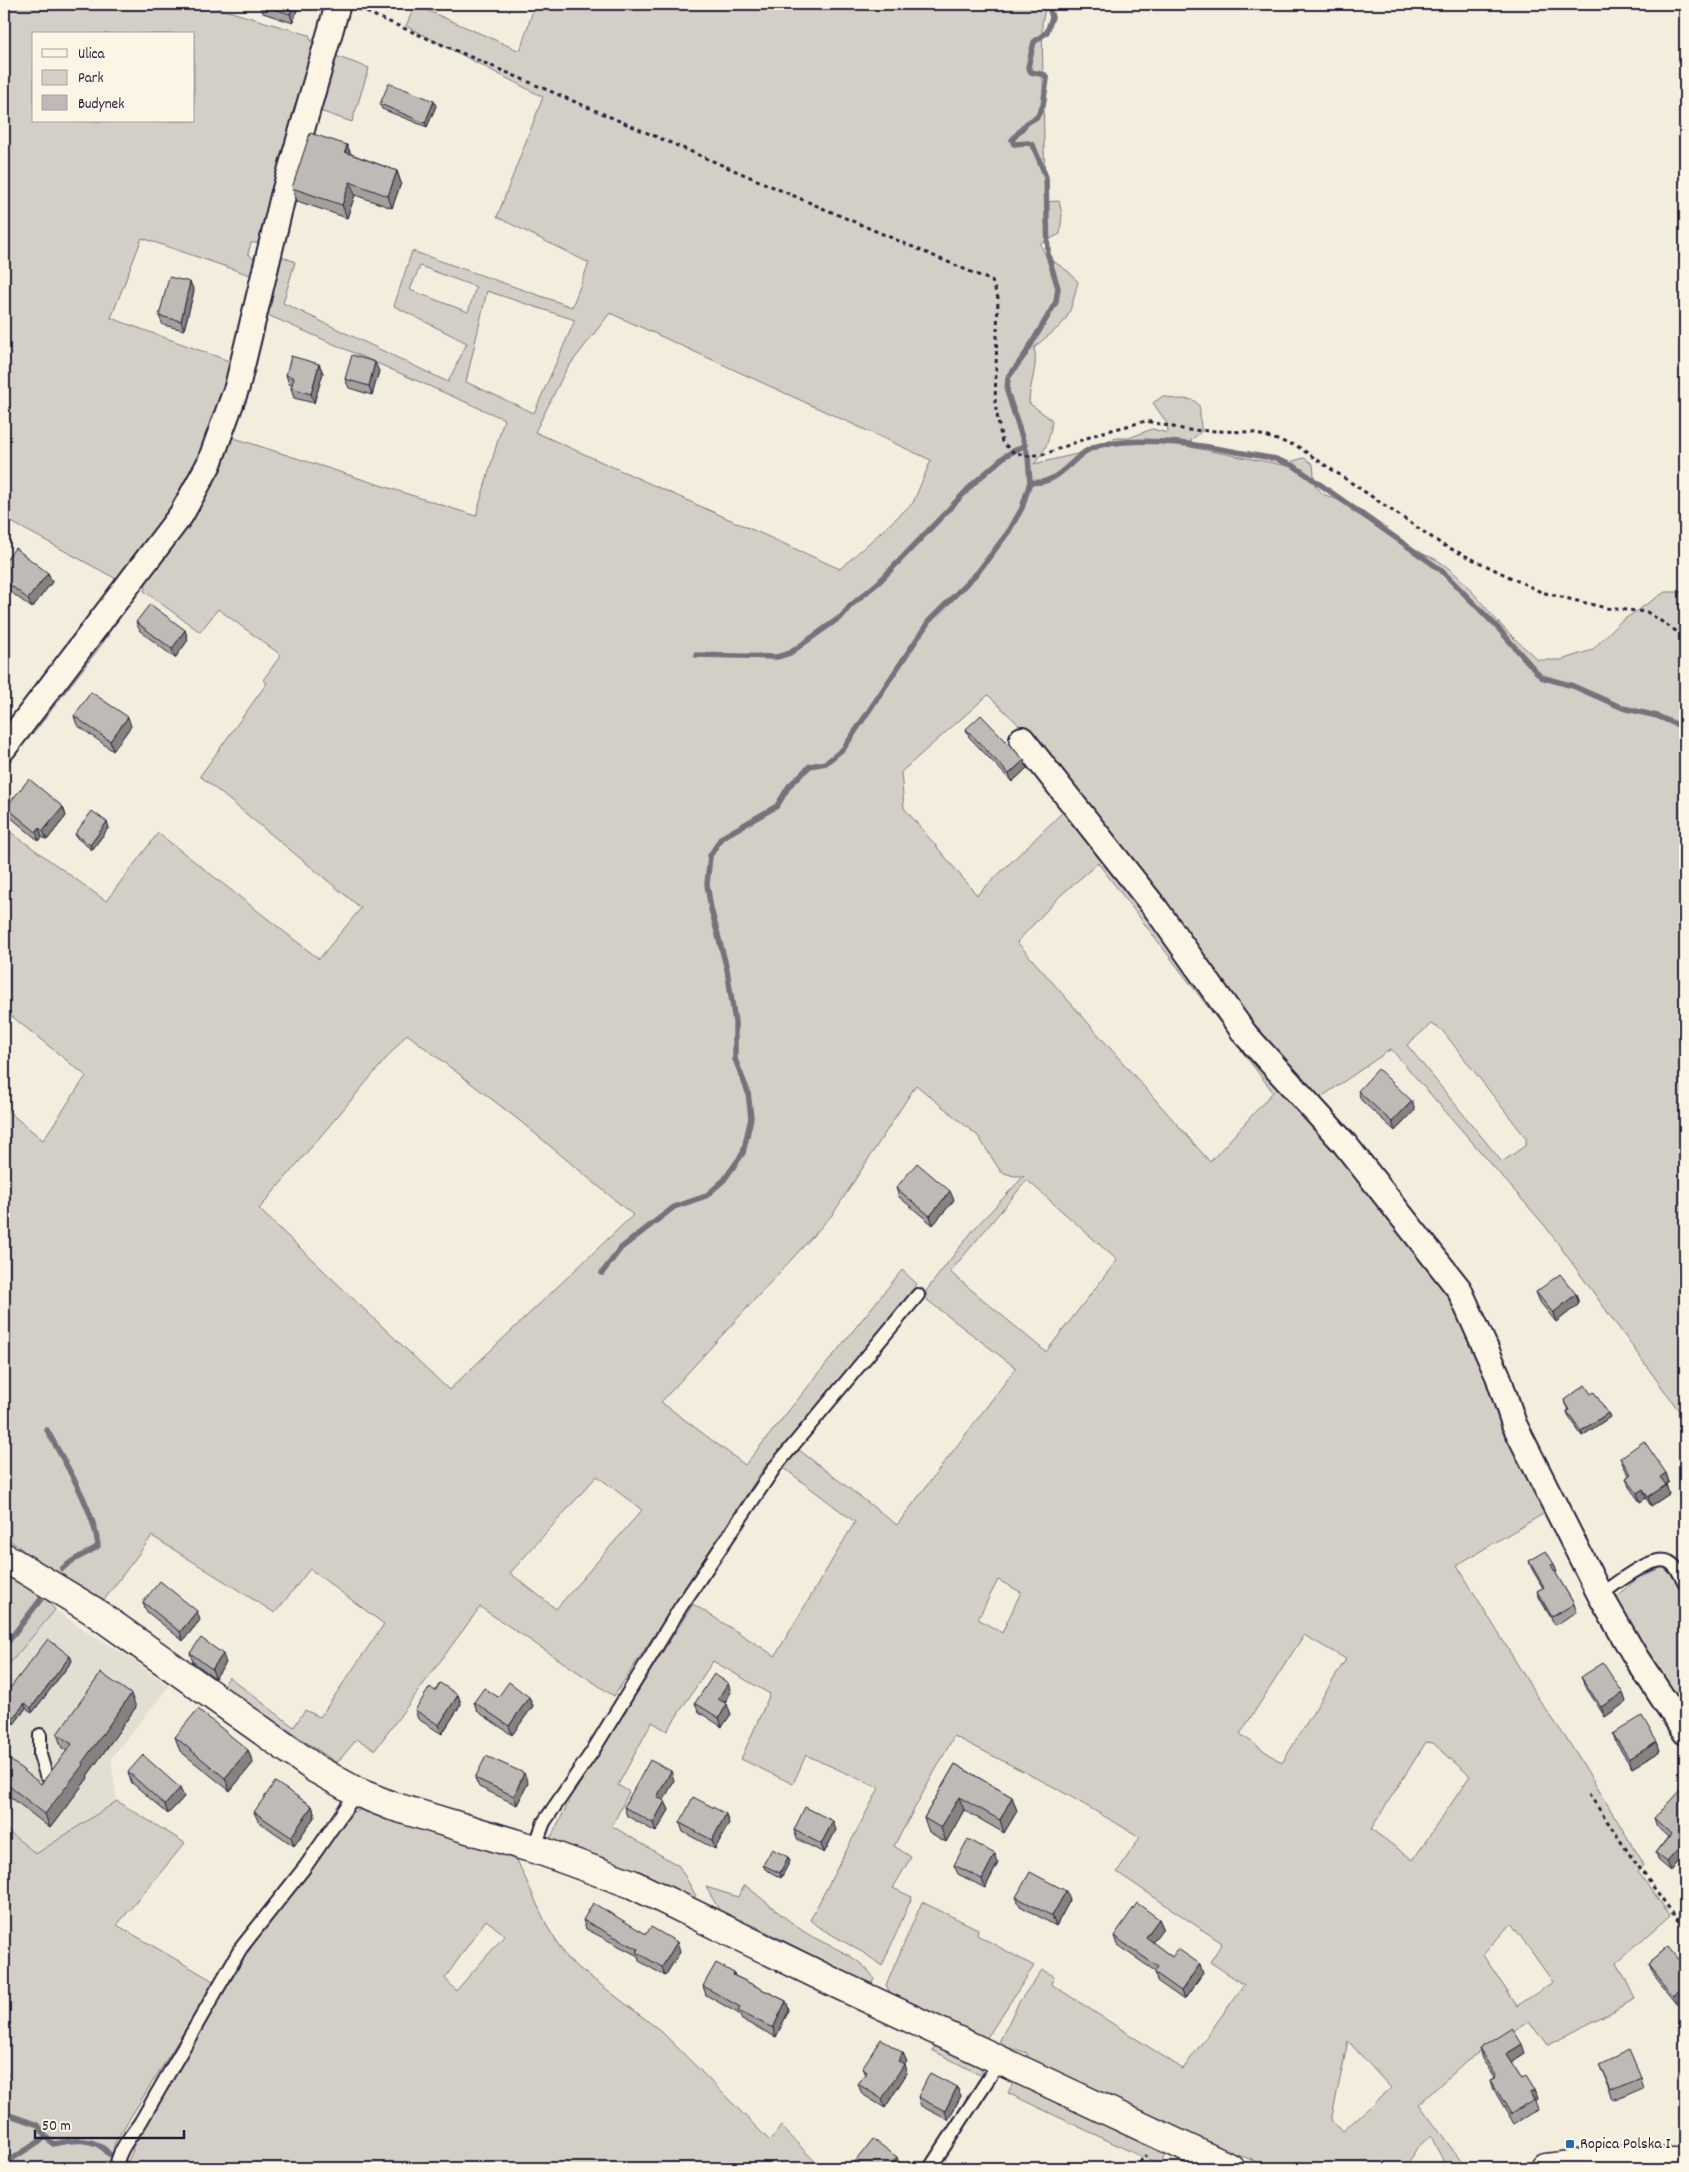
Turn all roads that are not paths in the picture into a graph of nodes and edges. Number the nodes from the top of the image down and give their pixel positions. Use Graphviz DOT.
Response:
graph roads {
  1 [pos="347,6"];
  2 [pos="1022,739"];
  3 [pos="4,748"];
  4 [pos="918,1295"];
  5 [pos="4,1557"];
  6 [pos="1685,1583"];
  7 [pos="1600,1595"];
  8 [pos="1685,1732"];
  9 [pos="40,1735"];
  10 [pos="46,1775"];
  11 [pos="357,1792"];
  12 [pos="534,1849"];
  13 [pos="1000,2060"];
  14 [pos="1685,2160"];
  15 [pos="116,2168"];
  16 [pos="930,2168"];
  17 [pos="1230,2168"];
  18 [pos="1546,2168"];
  1 -- 3 [label="street"];
  2 -- 7 [label="street"];
  4 -- 12 [label="lane"];
  5 -- 11 [label="street"];
  6 -- 7 [label="lane"];
  7 -- 8 [label="street"];
  9 -- 10 [label="lane"];
  11 -- 12 [label="street"];
  11 -- 15 [label="lane"];
  12 -- 13 [label="street"];
  13 -- 16 [label="lane"];
  13 -- 17 [label="street"];
  14 -- 18 [label="street"];
}
